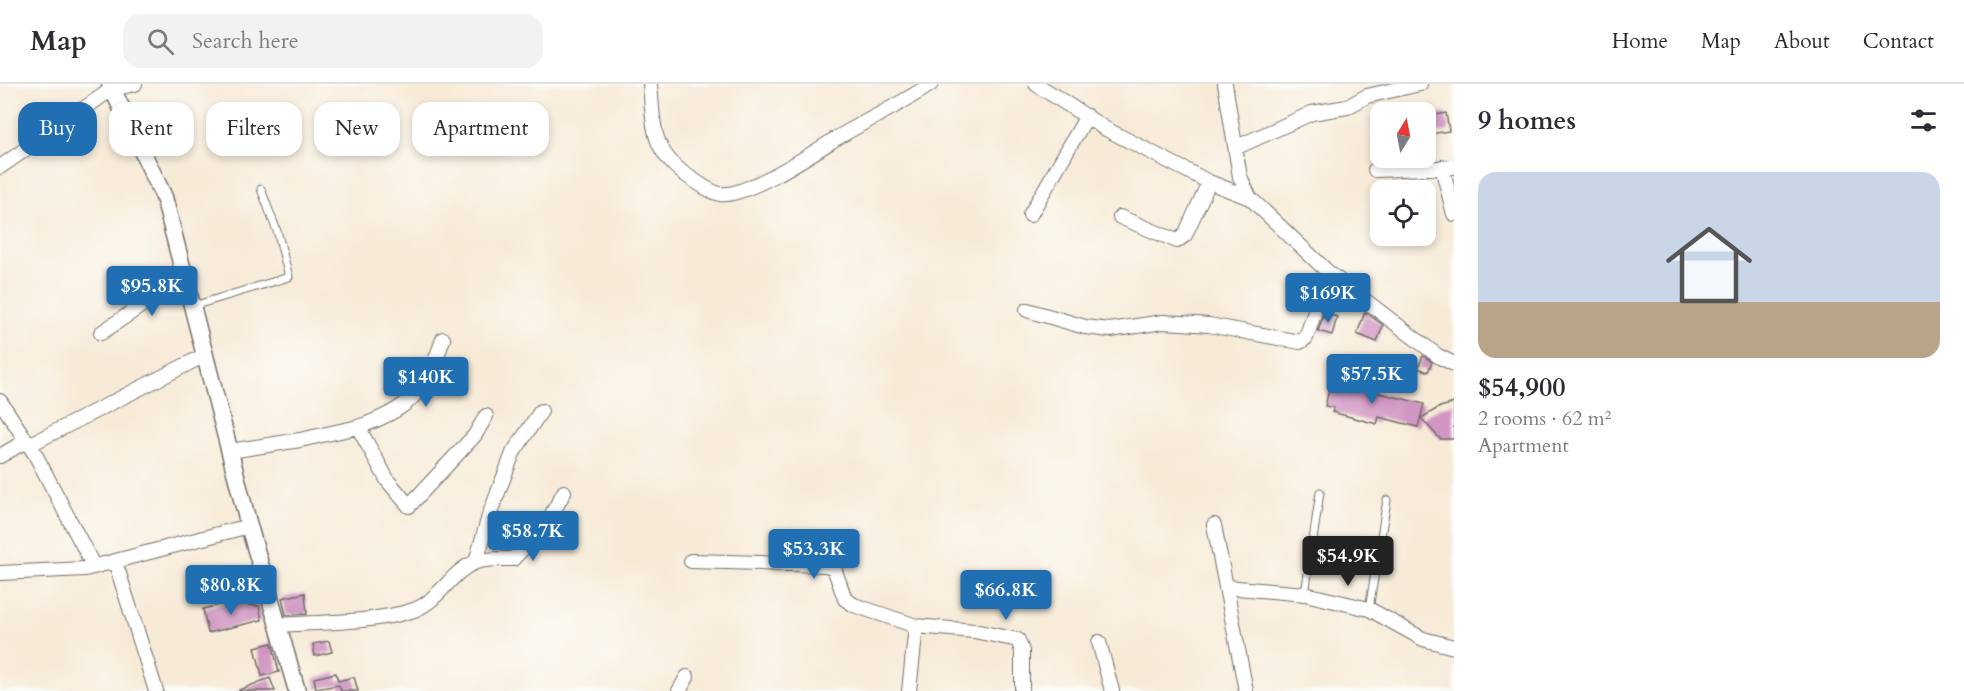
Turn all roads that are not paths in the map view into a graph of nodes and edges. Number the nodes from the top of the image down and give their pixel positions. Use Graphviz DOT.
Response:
graph roads {
  1 [pos="135,84"];
  2 [pos="650,84"];
  3 [pos="931,84"];
  4 [pos="1036,84"];
  5 [pos="1225,84"];
  6 [pos="1420,84"];
  7 [pos="111,86"];
  8 [pos="1087,116"];
  9 [pos="1237,147"];
  10 [pos="0,167"];
  11 [pos="1448,167"];
  12 [pos="1375,170"];
  13 [pos="1209,182"];
  14 [pos="261,189"];
  15 [pos="1250,198"];
  16 [pos="1454,214"];
  17 [pos="1030,215"];
  18 [pos="1120,217"];
  19 [pos="1328,272"];
  20 [pos="185,276"];
  21 [pos="193,306"];
  22 [pos="1027,310"];
  23 [pos="101,333"];
  24 [pos="443,339"];
  25 [pos="205,355"];
  26 [pos="1454,364"];
  27 [pos="0,400"];
  28 [pos="541,411"];
  29 [pos="486,416"];
  30 [pos="358,427"];
  31 [pos="27,443"];
  32 [pos="230,451"];
  33 [pos="0,456"];
  34 [pos="564,492"];
  35 [pos="1320,492"];
  36 [pos="1387,500"];
  37 [pos="1214,525"];
  38 [pos="249,526"];
  39 [pos="115,561"];
  40 [pos="691,561"];
  41 [pos="476,562"];
  42 [pos="94,567"];
  43 [pos="0,573"];
  44 [pos="1227,587"];
  45 [pos="1305,594"];
  46 [pos="1369,609"];
  47 [pos="279,625"];
  48 [pos="915,626"];
  49 [pos="1099,642"];
  50 [pos="1454,647"];
  51 [pos="687,677"];
  52 [pos="156,691"];
  53 [pos="297,691"];
  54 [pos="679,691"];
  55 [pos="909,691"];
  56 [pos="1022,691"];
  57 [pos="1112,691"];
  58 [pos="1246,691"];
  1 -- 7 [label="street"];
  2 -- 3 [label="street"];
  4 -- 8 [label="street"];
  5 -- 9 [label="street"];
  6 -- 9 [label="street"];
  7 -- 10 [label="street"];
  7 -- 20 [label="street"];
  8 -- 13 [label="street"];
  8 -- 17 [label="street"];
  9 -- 15 [label="street"];
  11 -- 12 [label="street"];
  11 -- 16 [label="street"];
  13 -- 15 [label="street"];
  13 -- 18 [label="street"];
  14 -- 21 [label="lane"];
  15 -- 19 [label="street"];
  19 -- 22 [label="street"];
  19 -- 26 [label="street"];
  20 -- 21 [label="street"];
  20 -- 23 [label="street"];
  21 -- 25 [label="street"];
  24 -- 30 [label="street"];
  25 -- 31 [label="street"];
  25 -- 32 [label="street"];
  27 -- 31 [label="street"];
  28 -- 41 [label="street"];
  29 -- 30 [label="street"];
  30 -- 32 [label="street"];
  31 -- 33 [label="street"];
  31 -- 42 [label="street"];
  32 -- 38 [label="street"];
  34 -- 41 [label="street"];
  35 -- 45 [label="lane"];
  36 -- 46 [label="lane"];
  37 -- 44 [label="street"];
  38 -- 39 [label="street"];
  38 -- 47 [label="street"];
  39 -- 42 [label="street"];
  39 -- 52 [label="street"];
  40 -- 48 [label="street"];
  41 -- 47 [label="street"];
  42 -- 43 [label="street"];
  44 -- 45 [label="street"];
  44 -- 58 [label="street"];
  45 -- 46 [label="street"];
  46 -- 50 [label="street"];
  47 -- 53 [label="street"];
  48 -- 55 [label="street"];
  48 -- 56 [label="street"];
  49 -- 57 [label="street"];
  51 -- 54 [label="street"];
}
